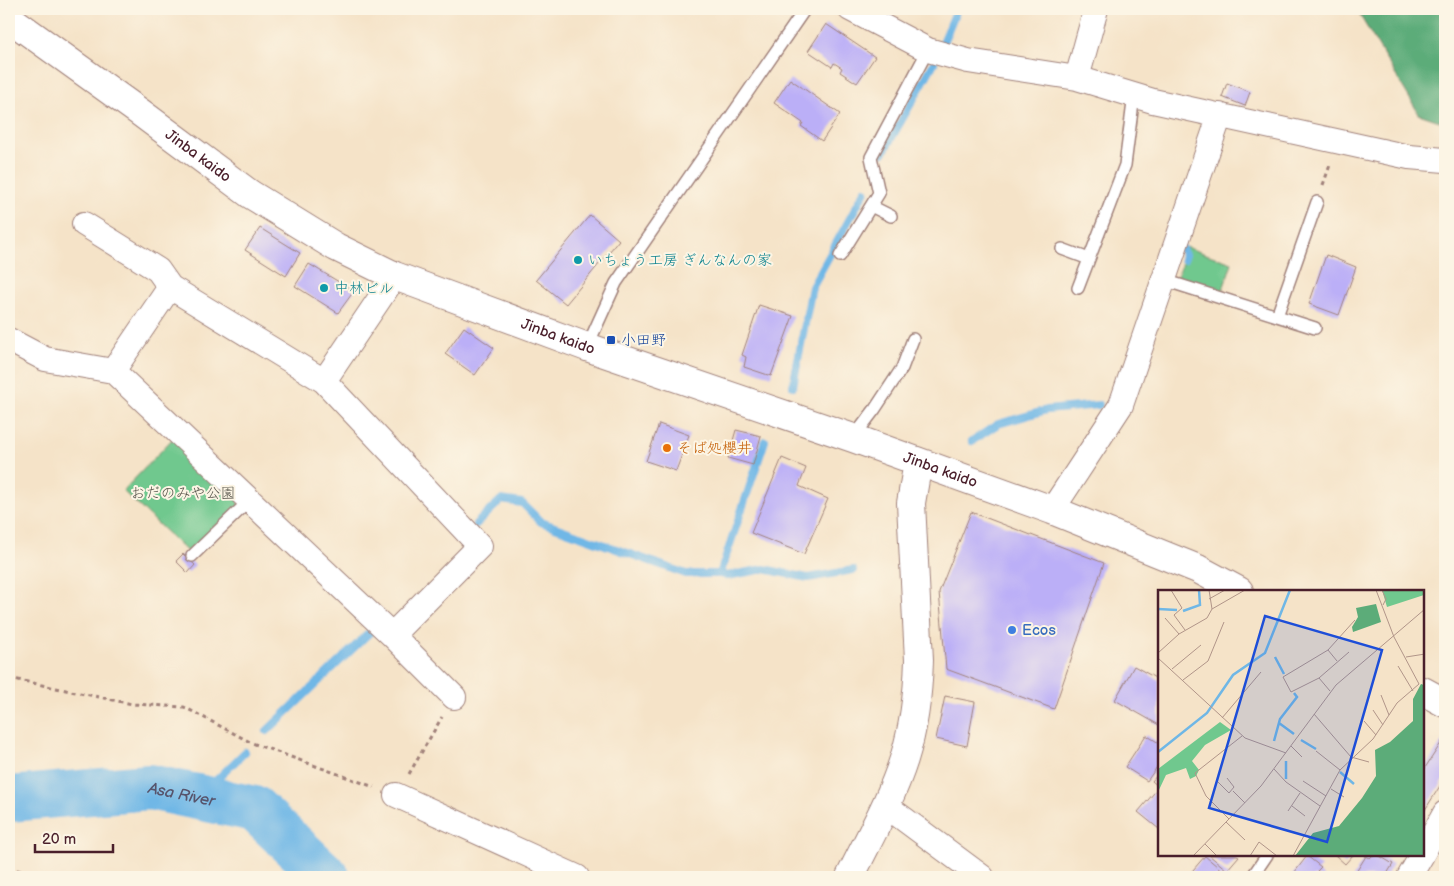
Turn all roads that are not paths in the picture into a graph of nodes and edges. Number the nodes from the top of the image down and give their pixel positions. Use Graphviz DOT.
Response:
graph roads {
  1 [pos="805,9"];
  2 [pos="850,9"];
  3 [pos="1096,9"];
  4 [pos="9,18"];
  5 [pos="928,50"];
  6 [pos="1077,78"];
  7 [pos="1134,95"];
  8 [pos="1220,115"];
  9 [pos="1445,160"];
  10 [pos="1317,202"];
  11 [pos="871,206"];
  12 [pos="891,216"];
  13 [pos="84,224"];
  14 [pos="1062,249"];
  15 [pos="840,256"];
  16 [pos="1090,259"];
  17 [pos="395,276"];
  18 [pos="1164,280"];
  19 [pos="170,287"];
  20 [pos="1078,288"];
  21 [pos="1277,316"];
  22 [pos="1316,328"];
  23 [pos="913,339"];
  24 [pos="9,340"];
  25 [pos="587,347"];
  26 [pos="112,371"];
  27 [pos="324,381"];
  28 [pos="853,438"];
  29 [pos="918,462"];
  30 [pos="249,501"];
  31 [pos="1052,510"];
  32 [pos="192,556"];
  33 [pos="1237,590"];
  34 [pos="392,635"];
  35 [pos="1424,692"];
  36 [pos="454,697"];
  37 [pos="1445,703"];
  38 [pos="396,796"];
  39 [pos="885,805"];
  40 [pos="1445,813"];
  41 [pos="1424,850"];
  42 [pos="1267,856"];
  43 [pos="1421,856"];
  44 [pos="577,877"];
  45 [pos="850,877"];
  46 [pos="982,877"];
  47 [pos="1252,877"];
  48 [pos="1409,877"];
  1 -- 25 [label="lane"];
  2 -- 5 [label="street"];
  3 -- 6 [label="street"];
  4 -- 17 [label="main road, Jinba kaido"];
  5 -- 6 [label="street"];
  5 -- 11 [label="lane"];
  6 -- 7 [label="street"];
  7 -- 8 [label="street"];
  7 -- 16 [label="lane"];
  8 -- 9 [label="street"];
  8 -- 18 [label="street"];
  10 -- 21 [label="lane"];
  11 -- 12 [label="lane"];
  11 -- 15 [label="lane"];
  13 -- 19 [label="street"];
  14 -- 16 [label="lane"];
  16 -- 20 [label="lane"];
  17 -- 25 [label="main road, Jinba kaido"];
  17 -- 27 [label="street"];
  18 -- 21 [label="lane"];
  18 -- 31 [label="street"];
  19 -- 26 [label="street"];
  19 -- 27 [label="street"];
  21 -- 22 [label="lane"];
  23 -- 28 [label="lane"];
  24 -- 26 [label="street"];
  25 -- 28 [label="main road, Jinba kaido"];
  26 -- 30 [label="street"];
  27 -- 34 [label="street"];
  28 -- 29 [label="main road, Jinba kaido"];
  29 -- 31 [label="main road, Jinba kaido"];
  29 -- 39 [label="main road"];
  30 -- 32 [label="lane"];
  30 -- 34 [label="street"];
  31 -- 33 [label="main road, Jinba kaido"];
  34 -- 36 [label="street"];
  35 -- 37 [label="main road"];
  38 -- 44 [label="street"];
  39 -- 45 [label="main road"];
  39 -- 46 [label="street"];
  40 -- 41 [label="street"];
  42 -- 47 [label="lane"];
  43 -- 48 [label="street"];
}
